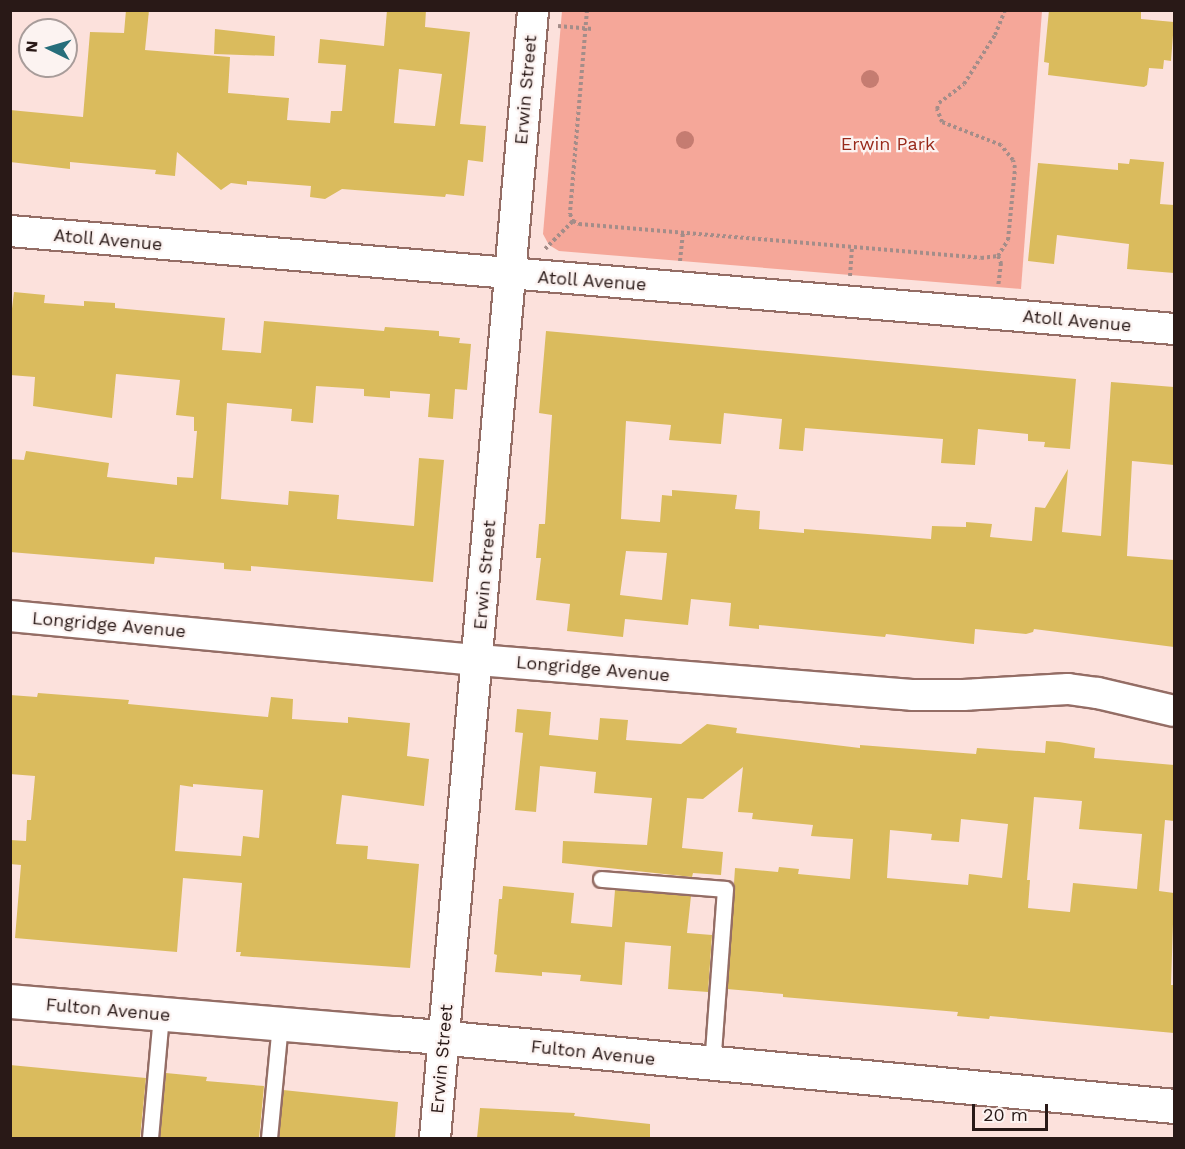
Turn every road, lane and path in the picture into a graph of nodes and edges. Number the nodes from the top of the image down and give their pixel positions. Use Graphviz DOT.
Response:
graph roads {
  1 [pos="586,10"];
  2 [pos="1005,10"];
  3 [pos="545,18"];
  4 [pos="585,28"];
  5 [pos="593,29"];
  6 [pos="573,221"];
  7 [pos="10,231"];
  8 [pos="683,233"];
  9 [pos="852,247"];
  10 [pos="544,250"];
  11 [pos="998,256"];
  12 [pos="680,265"];
  13 [pos="510,274"];
  14 [pos="849,279"];
  15 [pos="998,292"];
  16 [pos="1174,329"];
  17 [pos="10,616"];
  18 [pos="478,660"];
  19 [pos="1174,711"];
  20 [pos="601,879"];
  21 [pos="10,1001"];
  22 [pos="161,1015"];
  23 [pos="280,1024"];
  24 [pos="443,1037"];
  25 [pos="712,1065"];
  26 [pos="1174,1106"];
  27 [pos="150,1138"];
  28 [pos="269,1138"];
  29 [pos="435,1138"];
  1 -- 4 [label="path"];
  2 -- 11 [label="path"];
  3 -- 4 [label="path"];
  3 -- 13 [label="street, Erwin Street"];
  4 -- 5 [label="path"];
  4 -- 6 [label="path"];
  6 -- 8 [label="path"];
  6 -- 10 [label="path"];
  7 -- 13 [label="street, Atoll Avenue"];
  8 -- 9 [label="path"];
  8 -- 12 [label="path"];
  9 -- 11 [label="path"];
  9 -- 14 [label="path"];
  11 -- 15 [label="path"];
  13 -- 16 [label="street, Atoll Avenue"];
  13 -- 18 [label="street, Erwin Street"];
  17 -- 18 [label="street, Longridge Avenue"];
  18 -- 19 [label="street, Longridge Avenue"];
  18 -- 24 [label="street, Erwin Street"];
  20 -- 25 [label="lane"];
  21 -- 22 [label="street, Fulton Avenue"];
  22 -- 23 [label="street, Fulton Avenue"];
  22 -- 27 [label="lane"];
  23 -- 24 [label="street, Fulton Avenue"];
  23 -- 28 [label="lane"];
  24 -- 25 [label="street, Fulton Avenue"];
  24 -- 29 [label="street, Erwin Street"];
  25 -- 26 [label="street, Fulton Avenue"];
}
